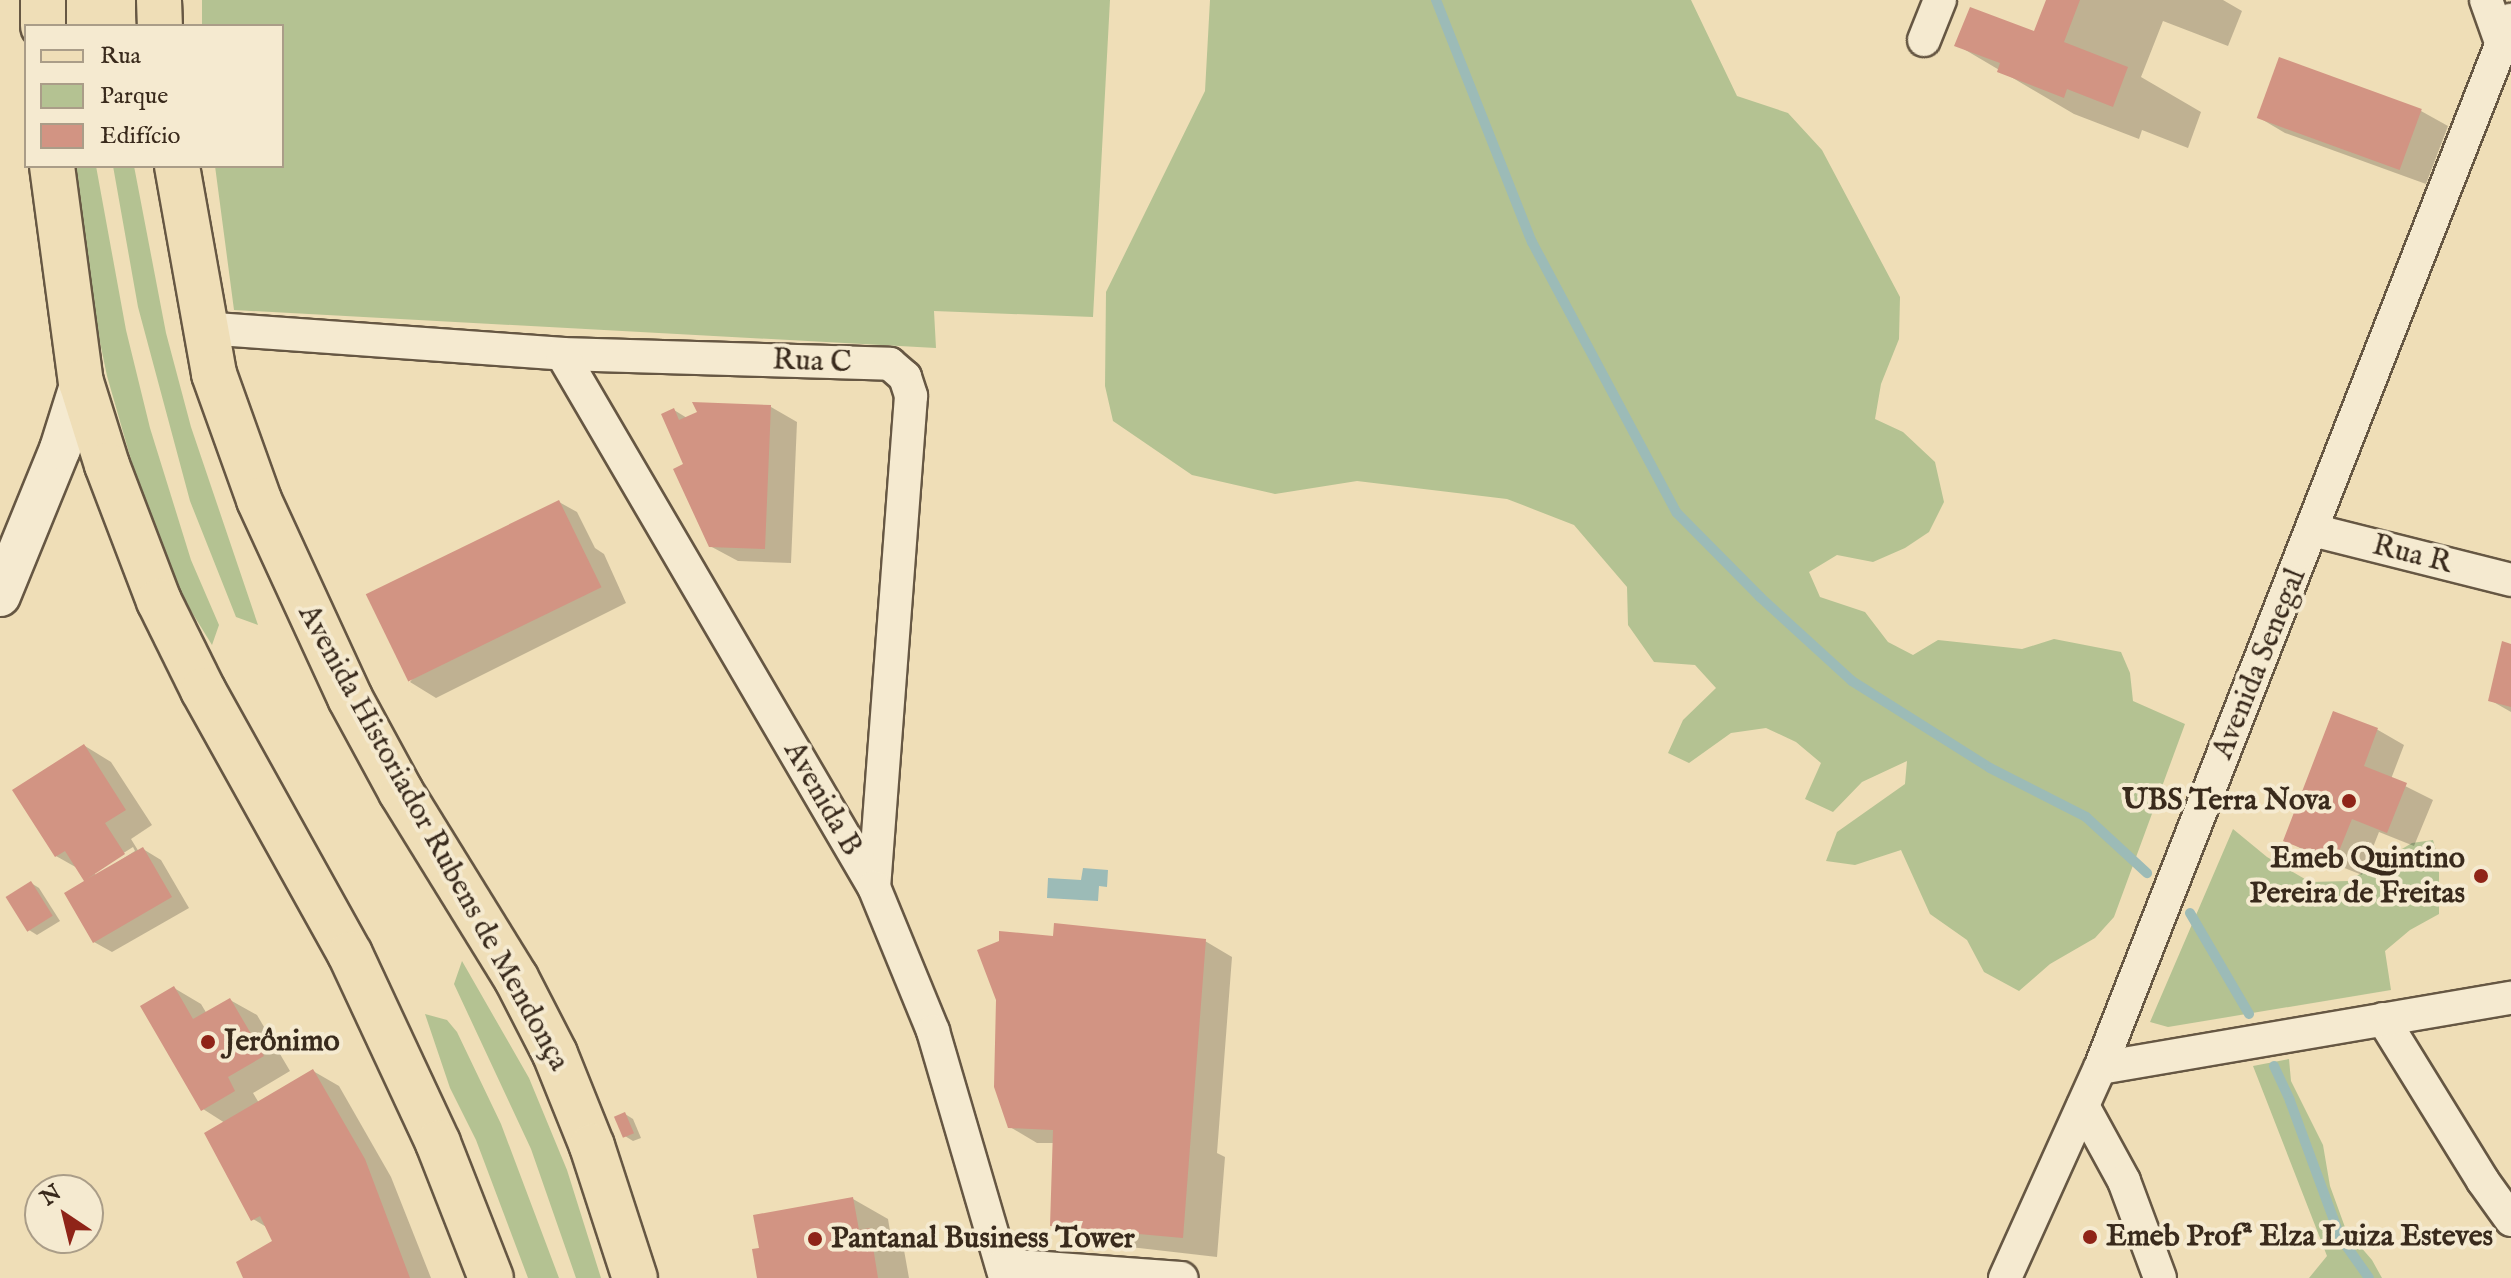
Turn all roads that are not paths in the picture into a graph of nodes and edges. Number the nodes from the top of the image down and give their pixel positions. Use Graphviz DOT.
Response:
graph roads {
  1 [pos="43,0"];
  2 [pos="159,0"];
  3 [pos="1940,0"];
  4 [pos="2486,0"];
  5 [pos="43,24"];
  6 [pos="160,24"];
  7 [pos="2507,32"];
  8 [pos="1924,40"];
  9 [pos="52,168"];
  10 [pos="177,168"];
  11 [pos="203,328"];
  12 [pos="562,354"];
  13 [pos="81,382"];
  14 [pos="2312,530"];
  15 [pos="2511,580"];
  16 [pos="0,596"];
  17 [pos="874,887"];
  18 [pos="2511,998"];
  19 [pos="2383,1019"];
  20 [pos="2100,1068"];
  21 [pos="2083,1106"];
  22 [pos="2511,1220"];
  23 [pos="1004,1271"];
  24 [pos="491,1278"];
  25 [pos="635,1278"];
  26 [pos="1182,1278"];
  27 [pos="2005,1278"];
  28 [pos="2160,1278"];
  1 -- 5 [label="main road"];
  2 -- 6 [label="main road"];
  3 -- 8 [label="street"];
  4 -- 7 [label="street, Avenida Senegal"];
  7 -- 14 [label="street, Avenida Senegal"];
  9 -- 13 [label="main road"];
  10 -- 11 [label="main road, Avenida Historiador Rubens de Mendonça"];
  11 -- 12 [label="street, Rua C"];
  11 -- 25 [label="main road, Avenida Historiador Rubens de Mendonça"];
  12 -- 17 [label="street, Avenida B"];
  12 -- 17 [label="street, Rua C"];
  13 -- 16 [label="street"];
  13 -- 24 [label="main road"];
  14 -- 15 [label="street, Rua R"];
  14 -- 20 [label="street, Avenida Senegal"];
  17 -- 23 [label="street, Avenida B"];
  18 -- 19 [label="street"];
  19 -- 20 [label="street"];
  19 -- 22 [label="street"];
  20 -- 21 [label="street, Avenida Senegal"];
  21 -- 27 [label="street, Avenida Senegal"];
  21 -- 28 [label="street"];
  23 -- 26 [label="street"];
}
